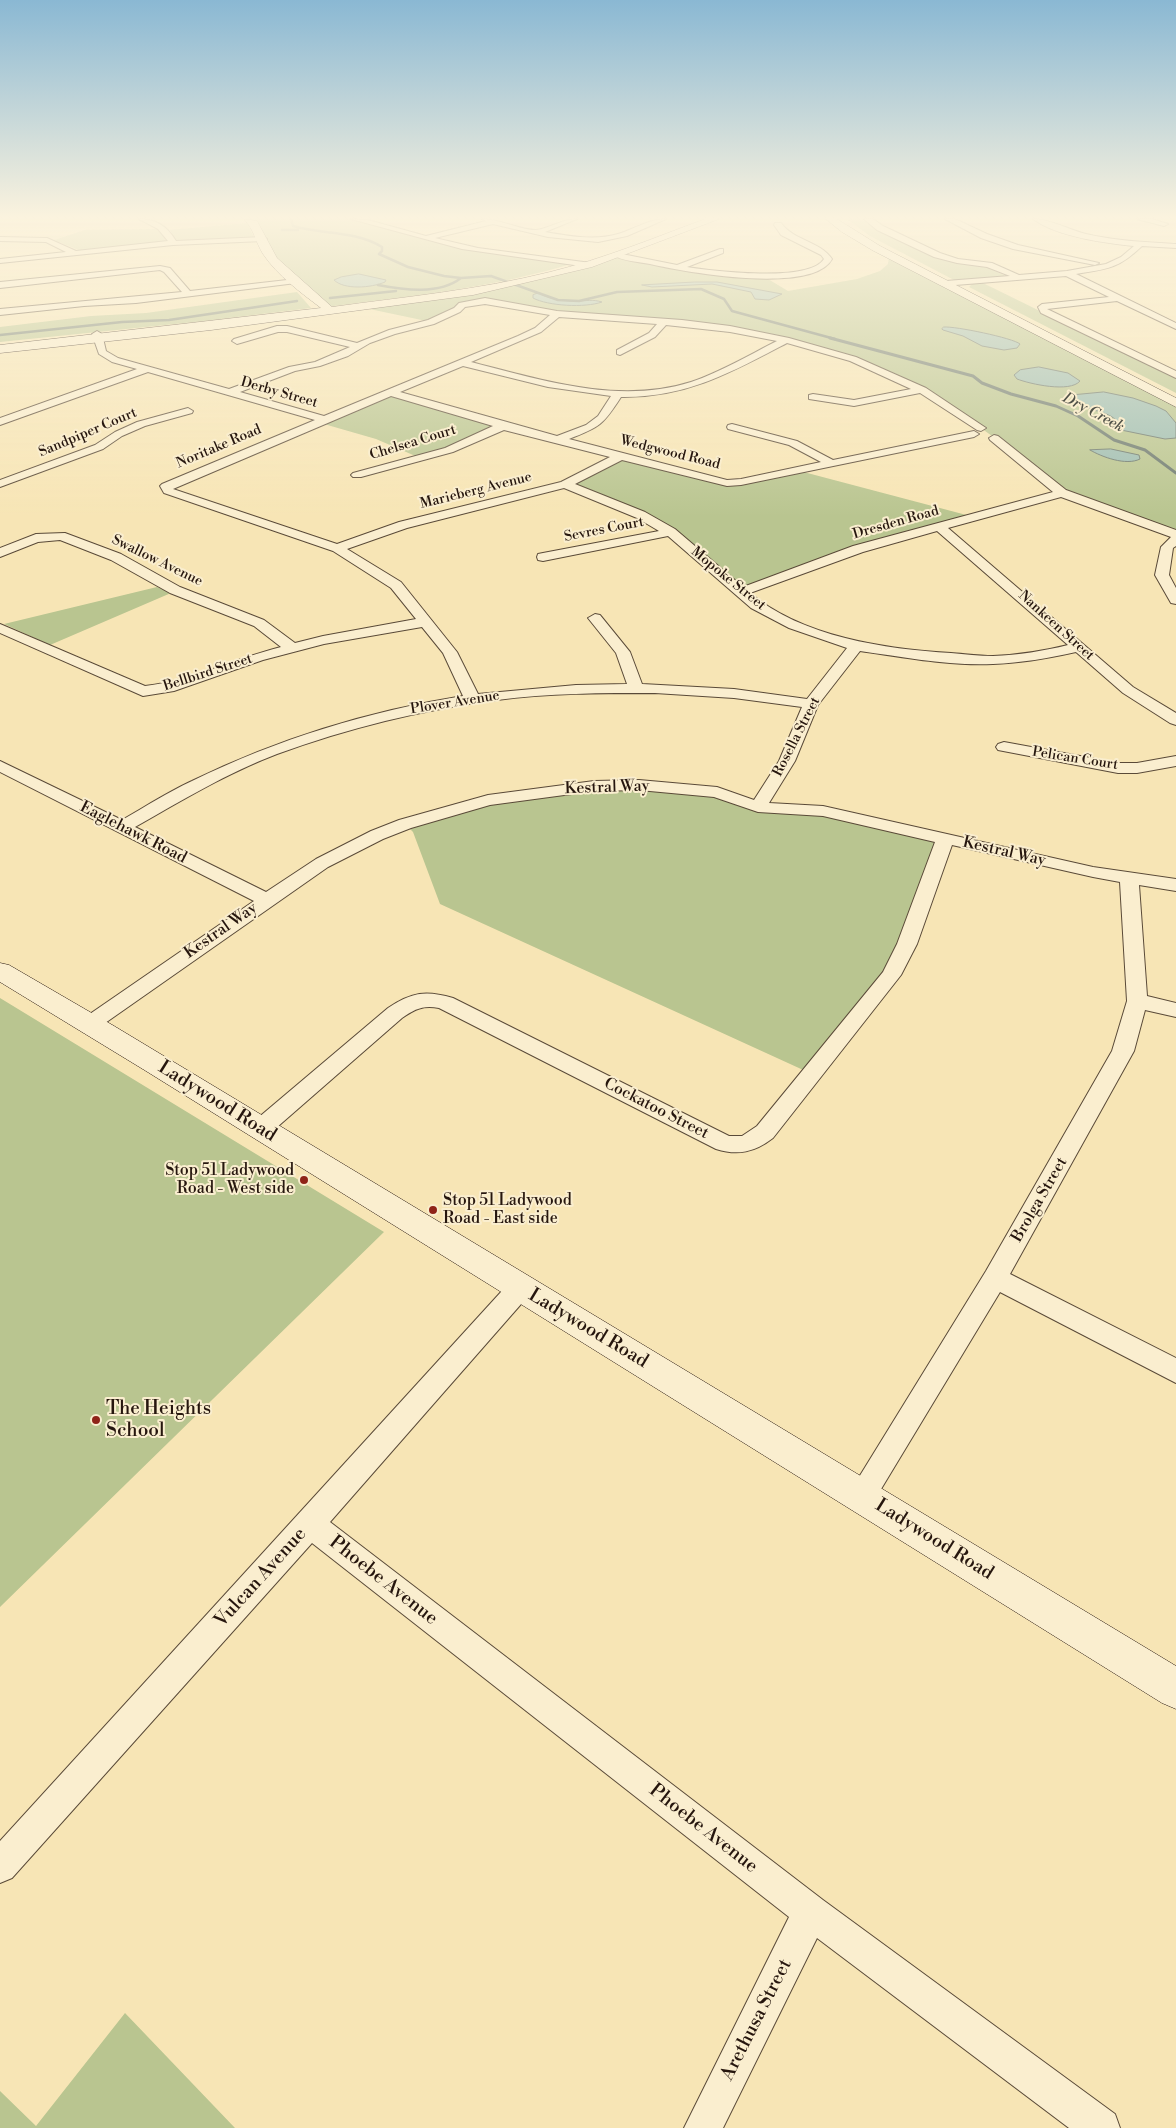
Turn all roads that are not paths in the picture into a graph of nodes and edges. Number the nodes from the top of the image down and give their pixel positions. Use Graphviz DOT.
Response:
graph roads {
  1 [pos="248,318"];
  2 [pos="440,318"];
  3 [pos="552,318"];
  4 [pos="614,318"];
  5 [pos="1017,318"];
  6 [pos="1021,318"];
  7 [pos="1059,318"];
  8 [pos="1160,318"];
  9 [pos="663,322"];
  10 [pos="1176,326"];
  11 [pos="97,337"];
  12 [pos="786,340"];
  13 [pos="236,341"];
  14 [pos="0,344"];
  15 [pos="359,346"];
  16 [pos="0,349"];
  17 [pos="620,352"];
  18 [pos="463,363"];
  19 [pos="145,370"];
  20 [pos="1176,375"];
  21 [pos="922,390"];
  22 [pos="228,393"];
  23 [pos="393,393"];
  24 [pos="618,394"];
  25 [pos="1176,395"];
  26 [pos="813,397"];
  27 [pos="1176,403"];
  28 [pos="188,411"];
  29 [pos="323,419"];
  30 [pos="0,422"];
  31 [pos="503,426"];
  32 [pos="732,427"];
  33 [pos="977,431"];
  34 [pos="560,439"];
  35 [pos="620,456"];
  36 [pos="831,463"];
  37 [pos="357,474"];
  38 [pos="0,484"];
  39 [pos="565,484"];
  40 [pos="1062,493"];
  41 [pos="939,527"];
  42 [pos="671,532"];
  43 [pos="1176,534"];
  44 [pos="1176,539"];
  45 [pos="337,548"];
  46 [pos="0,553"];
  47 [pos="542,557"];
  48 [pos="741,592"];
  49 [pos="1176,600"];
  50 [pos="595,618"];
  51 [pos="425,622"];
  52 [pos="0,628"];
  53 [pos="856,646"];
  54 [pos="292,648"];
  55 [pos="1079,648"];
  56 [pos="636,688"];
  57 [pos="472,698"];
  58 [pos="811,704"];
  59 [pos="1176,720"];
  60 [pos="1004,747"];
  61 [pos="1176,761"];
  62 [pos="0,766"];
  63 [pos="758,807"];
  64 [pos="123,827"];
  65 [pos="945,839"];
  66 [pos="1129,879"];
  67 [pos="1176,885"];
  68 [pos="267,900"];
  69 [pos="0,970"];
  70 [pos="1138,1001"];
  71 [pos="1176,1010"];
  72 [pos="91,1023"];
  73 [pos="260,1129"];
  74 [pos="995,1278"];
  75 [pos="520,1288"];
  76 [pos="1176,1371"];
  77 [pos="862,1495"];
  78 [pos="310,1524"];
  79 [pos="1176,1689"];
  80 [pos="0,1866"];
  81 [pos="811,1912"];
  82 [pos="703,2128"];
  83 [pos="1101,2128"];
  1 -- 11 [label="main road"];
  2 -- 15 [label="street"];
  3 -- 18 [label="street, Noritake Road"];
  4 -- 9 [label="street"];
  5 -- 27 [label="main road"];
  6 -- 25 [label="main road"];
  7 -- 20 [label="street"];
  8 -- 10 [label="street"];
  9 -- 12 [label="street"];
  9 -- 17 [label="street"];
  11 -- 14 [label="main road"];
  11 -- 16 [label="main road"];
  11 -- 19 [label="street, Derby Street"];
  12 -- 21 [label="street"];
  12 -- 24 [label="street"];
  13 -- 15 [label="street"];
  15 -- 22 [label="street"];
  18 -- 23 [label="street, Noritake Road"];
  18 -- 24 [label="street"];
  19 -- 22 [label="street, Derby Street"];
  19 -- 30 [label="street"];
  21 -- 26 [label="street"];
  21 -- 33 [label="street"];
  22 -- 29 [label="street, Derby Street"];
  23 -- 29 [label="street, Noritake Road"];
  23 -- 31 [label="street, Wedgwood Road"];
  24 -- 34 [label="street"];
  28 -- 38 [label="street, Sandpiper Court"];
  29 -- 45 [label="street, Noritake Road"];
  31 -- 34 [label="street, Wedgwood Road"];
  31 -- 37 [label="street, Chelsea Court"];
  32 -- 36 [label="street"];
  33 -- 36 [label="street, Wedgwood Road"];
  33 -- 40 [label="street"];
  34 -- 35 [label="street, Wedgwood Road"];
  35 -- 36 [label="street, Wedgwood Road"];
  35 -- 39 [label="street, Marieberg Avenue"];
  39 -- 42 [label="street, Mopoke Street"];
  39 -- 45 [label="street, Marieberg Avenue"];
  40 -- 41 [label="street, Dresden Road"];
  40 -- 43 [label="street"];
  41 -- 48 [label="street, Dresden Road"];
  41 -- 55 [label="street, Nankeen Street"];
  42 -- 47 [label="street, Sevres Court"];
  42 -- 48 [label="street, Mopoke Street"];
  44 -- 49 [label="street"];
  45 -- 51 [label="street, Noritake Road"];
  46 -- 54 [label="street, Swallow Avenue"];
  48 -- 53 [label="street, Mopoke Street"];
  50 -- 56 [label="street"];
  51 -- 54 [label="street, Bellbird Street"];
  51 -- 57 [label="street, Noritake Road"];
  52 -- 54 [label="street, Bellbird Street"];
  53 -- 55 [label="street, Mopoke Street"];
  53 -- 58 [label="street, Rosella Street"];
  55 -- 59 [label="street, Nankeen Street"];
  56 -- 57 [label="street, Plover Avenue"];
  56 -- 58 [label="street, Plover Avenue"];
  57 -- 64 [label="street, Plover Avenue"];
  58 -- 63 [label="street, Rosella Street"];
  60 -- 61 [label="street, Pelican Court"];
  62 -- 64 [label="street, Eaglehawk Road"];
  63 -- 65 [label="street, Kestral Way"];
  63 -- 68 [label="street, Kestral Way"];
  64 -- 68 [label="street, Eaglehawk Road"];
  65 -- 66 [label="street, Kestral Way"];
  65 -- 73 [label="street, Cockatoo Street"];
  66 -- 67 [label="street, Kestral Way"];
  66 -- 70 [label="street, Brolga Street"];
  68 -- 72 [label="street, Kestral Way"];
  69 -- 72 [label="main road, Ladywood Road"];
  70 -- 71 [label="street"];
  70 -- 74 [label="street, Brolga Street"];
  72 -- 73 [label="main road, Ladywood Road"];
  73 -- 75 [label="main road, Ladywood Road"];
  74 -- 76 [label="street"];
  74 -- 77 [label="street, Brolga Street"];
  75 -- 77 [label="main road, Ladywood Road"];
  75 -- 78 [label="street, Vulcan Avenue"];
  77 -- 79 [label="main road, Ladywood Road"];
  78 -- 80 [label="street, Vulcan Avenue"];
  78 -- 81 [label="street, Phoebe Avenue"];
  81 -- 82 [label="street, Arethusa Street"];
  81 -- 83 [label="street, Phoebe Avenue"];
}
